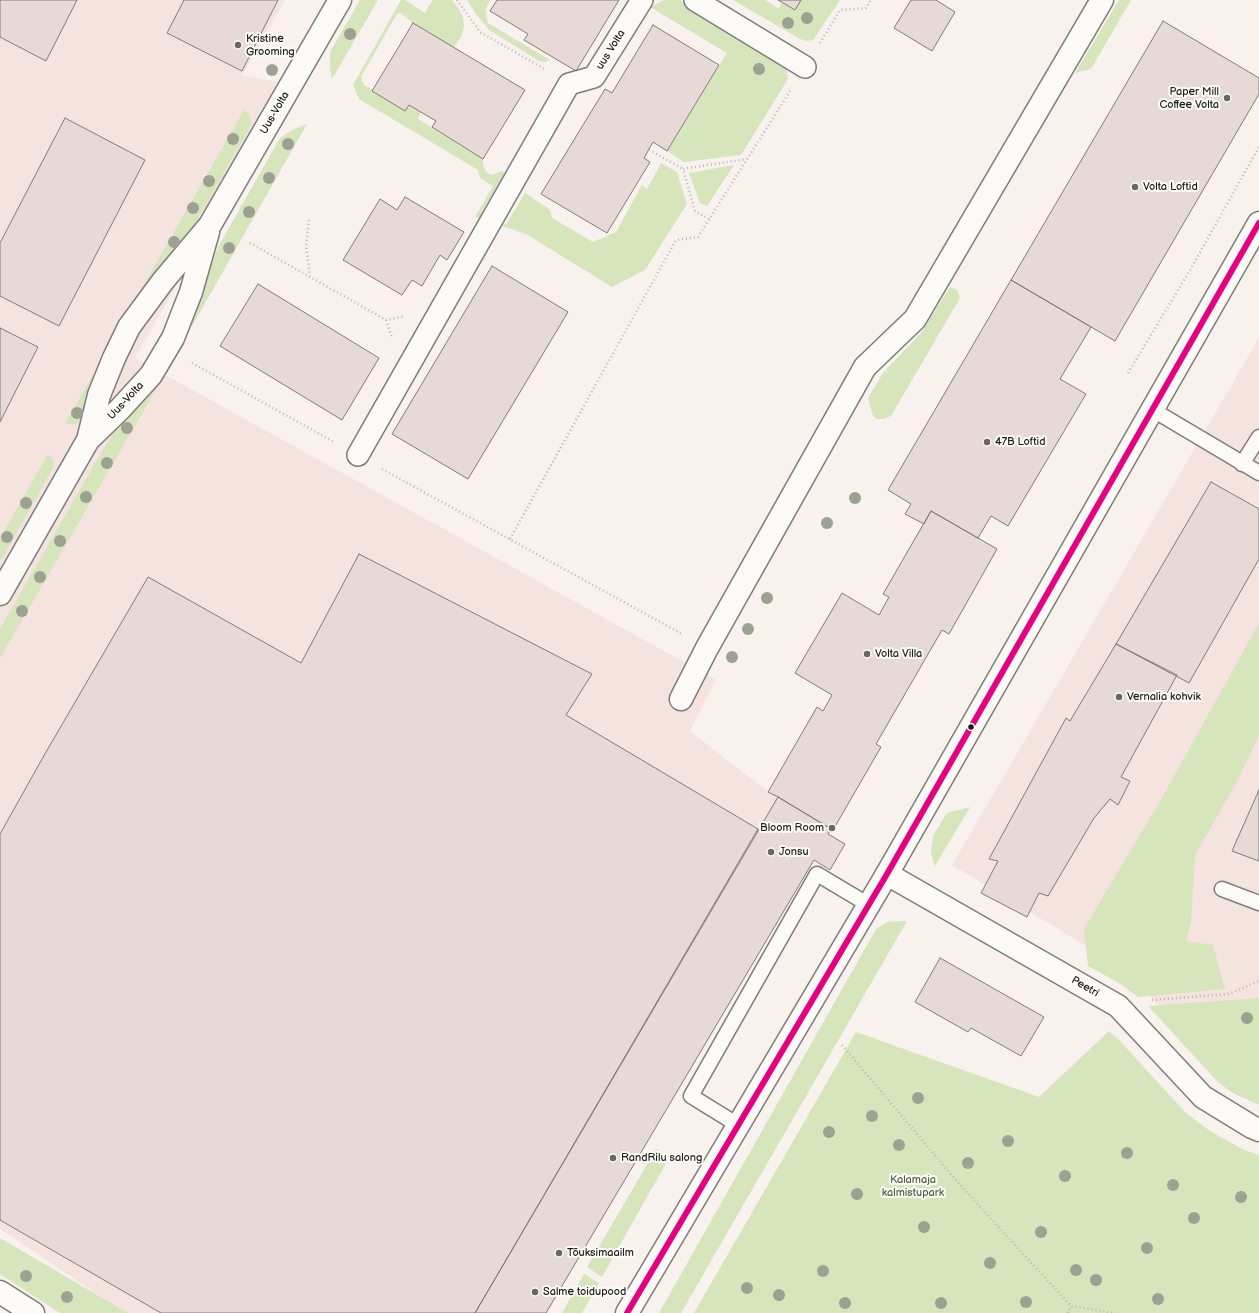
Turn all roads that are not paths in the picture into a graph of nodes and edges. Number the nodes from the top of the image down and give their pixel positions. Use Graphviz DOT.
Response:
graph roads {
  1 [pos="340,0"];
  2 [pos="642,0"];
  3 [pos="695,0"];
  4 [pos="1102,0"];
  5 [pos="805,67"];
  6 [pos="1259,223"];
  7 [pos="210,225"];
  8 [pos="1152,410"];
  9 [pos="1259,437"];
  10 [pos="88,440"];
  11 [pos="358,455"];
  12 [pos="1242,464"];
  13 [pos="1259,473"];
  14 [pos="0,594"];
  15 [pos="681,699"];
  16 [pos="887,874"];
  17 [pos="1222,889"];
  18 [pos="1259,903"];
  19 [pos="869,905"];
  20 [pos="738,1125"];
  21 [pos="1259,1130"];
  22 [pos="0,1292"];
  23 [pos="33,1313"];
  24 [pos="627,1313"];
  1 -- 7 [label="street, Uus-Volta"];
  2 -- 11 [label="street, uus Volta"];
  3 -- 5 [label="street"];
  4 -- 15 [label="street"];
  6 -- 8 [label="street"];
  7 -- 10 [label="street, Uus-Volta"];
  7 -- 10 [label="street, Uus-Volta"];
  8 -- 12 [label="lane"];
  8 -- 16 [label="street"];
  9 -- 12 [label="lane"];
  10 -- 14 [label="street, Uus-Volta"];
  12 -- 13 [label="lane"];
  16 -- 19 [label="street"];
  16 -- 21 [label="street, Peetri"];
  17 -- 18 [label="lane"];
  19 -- 20 [label="street"];
  19 -- 20 [label="lane"];
  20 -- 24 [label="street"];
  22 -- 23 [label="street"];
}
